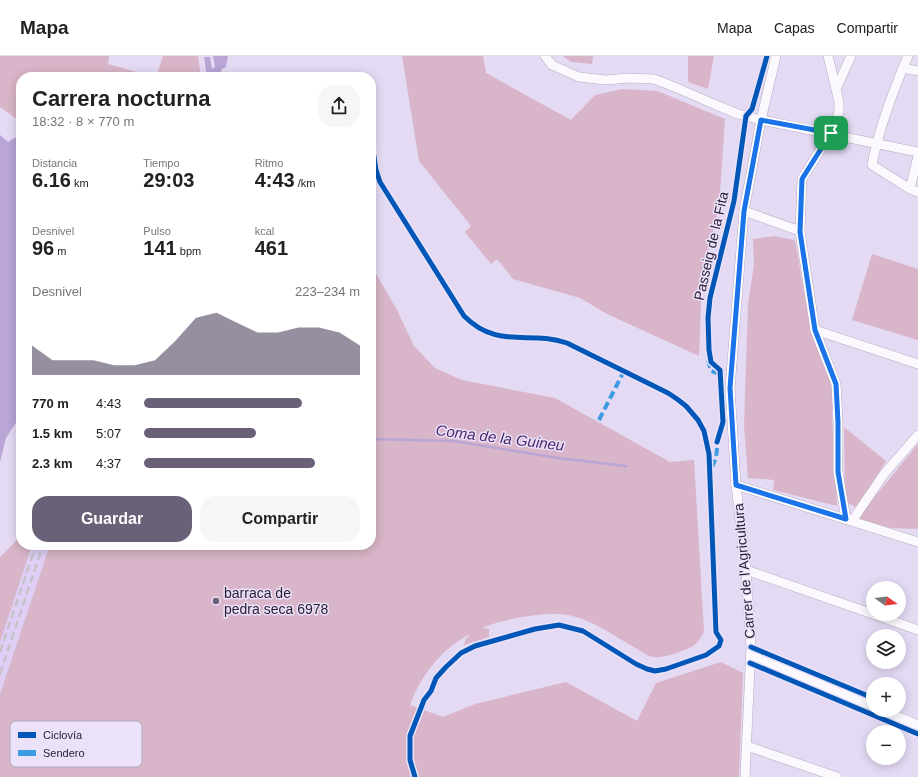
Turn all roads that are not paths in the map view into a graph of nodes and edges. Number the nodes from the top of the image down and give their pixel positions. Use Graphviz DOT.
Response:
graph roads {
  1 [pos="545,56"];
  2 [pos="776,56"];
  3 [pos="828,56"];
  4 [pos="851,56"];
  5 [pos="908,56"];
  6 [pos="903,68"];
  7 [pos="918,71"];
  8 [pos="836,89"];
  9 [pos="761,120"];
  10 [pos="831,133"];
  11 [pos="876,143"];
  12 [pos="918,152"];
  13 [pos="918,156"];
  14 [pos="914,190"];
  15 [pos="744,211"];
  16 [pos="800,232"];
  17 [pos="815,330"];
  18 [pos="918,364"];
  19 [pos="918,435"];
  20 [pos="736,485"];
  21 [pos="849,520"];
  22 [pos="918,533"];
  23 [pos="908,539"];
  24 [pos="918,542"];
  25 [pos="746,570"];
  26 [pos="866,612"];
  27 [pos="893,621"];
  28 [pos="918,630"];
  29 [pos="751,655"];
  30 [pos="866,703"];
  31 [pos="899,717"];
  32 [pos="918,725"];
  33 [pos="747,746"];
  34 [pos="745,777"];
  35 [pos="837,777"];
  1 -- 9 [label="street"];
  2 -- 9 [label="street, Carrer de l'Agricultura"];
  3 -- 8 [label="street"];
  4 -- 8 [label="street"];
  5 -- 6 [label="street"];
  6 -- 7 [label="street"];
  6 -- 11 [label="street"];
  8 -- 10 [label="street"];
  9 -- 10 [label="street"];
  9 -- 15 [label="street, Carrer de l'Agricultura"];
  10 -- 11 [label="street"];
  10 -- 16 [label="street"];
  11 -- 12 [label="street"];
  11 -- 14 [label="street"];
  13 -- 14 [label="street"];
  15 -- 16 [label="street"];
  15 -- 20 [label="street, Carrer de l'Agricultura"];
  16 -- 17 [label="street"];
  17 -- 18 [label="street"];
  17 -- 21 [label="street"];
  19 -- 21 [label="street"];
  20 -- 21 [label="street"];
  20 -- 25 [label="street, Carrer de l'Agricultura"];
  21 -- 23 [label="street"];
  22 -- 23 [label="street"];
  23 -- 24 [label="street"];
  25 -- 26 [label="street"];
  25 -- 29 [label="street, Carrer de l'Agricultura"];
  27 -- 28 [label="street"];
  29 -- 30 [label="street"];
  29 -- 33 [label="street, Carrer de l'Agricultura"];
  31 -- 32 [label="street"];
  33 -- 34 [label="street, Carrer de l'Agricultura"];
  33 -- 35 [label="street"];
}
